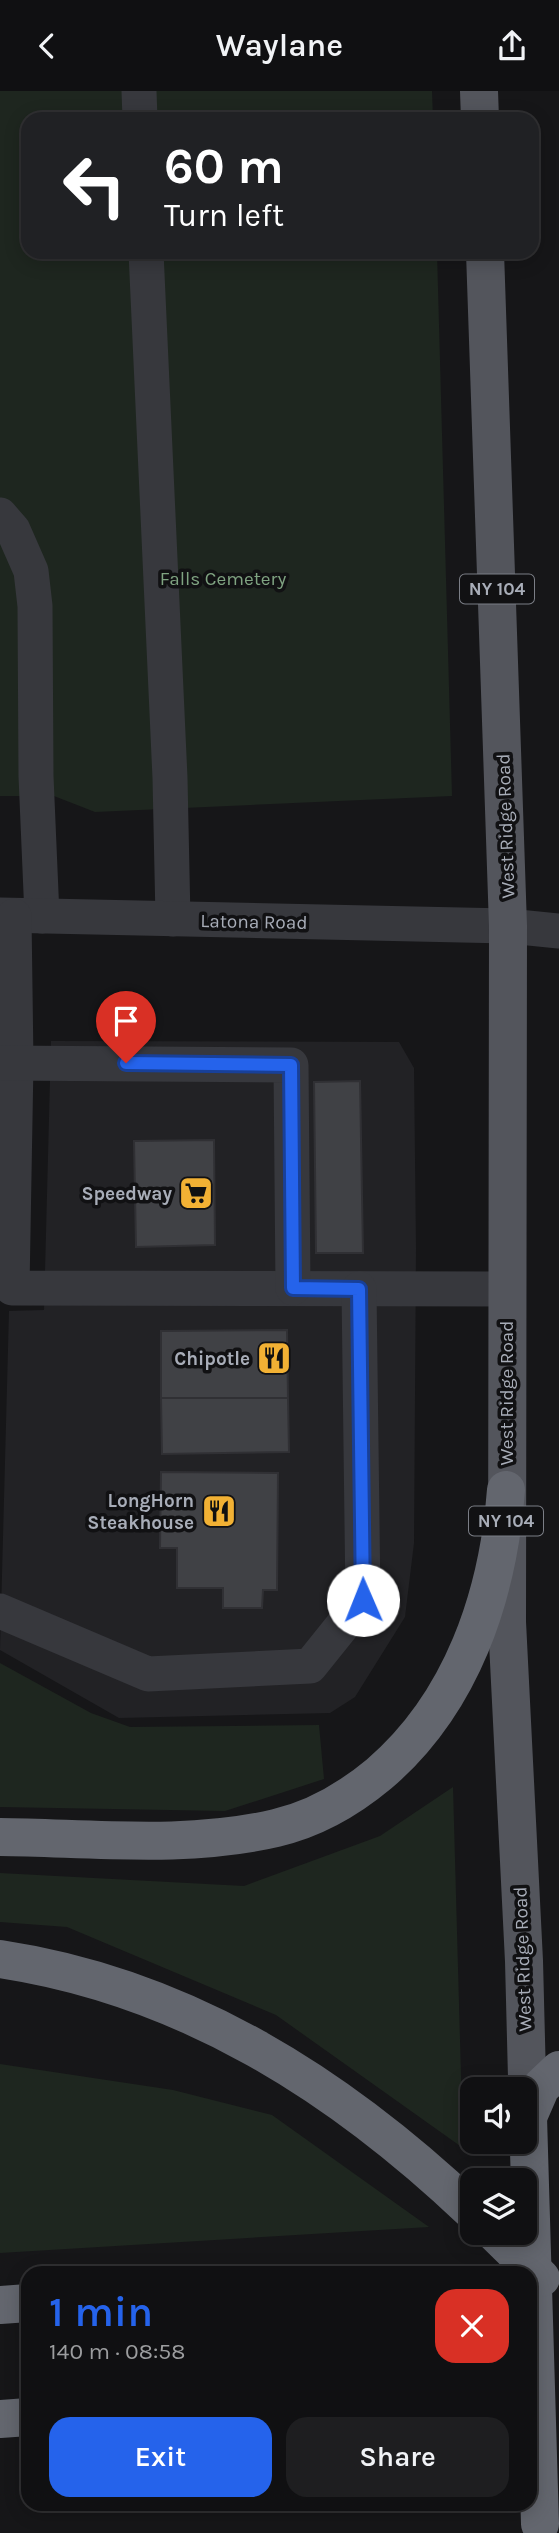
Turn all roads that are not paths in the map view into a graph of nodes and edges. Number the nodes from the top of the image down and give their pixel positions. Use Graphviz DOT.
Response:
graph roads {
  1 [pos="139,91"];
  2 [pos="480,91"];
  3 [pos="140,112"];
  4 [pos="480,112"];
  5 [pos="146,259"];
  6 [pos="485,259"];
  7 [pos="0,515"];
  8 [pos="19,916"];
  9 [pos="173,919"];
  10 [pos="508,926"];
  11 [pos="559,931"];
  12 [pos="8,1063"];
  13 [pos="6,1288"];
  14 [pos="293,1288"];
  15 [pos="359,1289"];
  16 [pos="507,1289"];
  17 [pos="506,1490"];
  18 [pos="0,1611"];
  19 [pos="0,1837"];
  20 [pos="0,1959"];
  21 [pos="559,2070"];
  22 [pos="527,2077"];
  23 [pos="537,2096"];
  24 [pos="529,2154"];
  25 [pos="460,2201"];
  26 [pos="507,2245"];
  27 [pos="528,2266"];
  28 [pos="533,2266"];
  29 [pos="559,2270"];
  30 [pos="537,2271"];
  31 [pos="537,2275"];
  32 [pos="559,2297"];
  33 [pos="21,2304"];
  34 [pos="0,2305"];
  35 [pos="559,2377"];
  36 [pos="537,2379"];
  37 [pos="537,2388"];
  38 [pos="559,2389"];
  39 [pos="537,2402"];
  40 [pos="21,2418"];
  41 [pos="0,2419"];
  42 [pos="541,2529"];
  1 -- 3 [label="street"];
  2 -- 4 [label="main road"];
  5 -- 9 [label="street"];
  6 -- 10 [label="main road, West Ridge Road / NY 104"];
  7 -- 8 [label="street"];
  8 -- 9 [label="street, Latona Road"];
  8 -- 12 [label="street"];
  9 -- 10 [label="street, Latona Road"];
  10 -- 11 [label="street, Latona Road"];
  10 -- 16 [label="main road, West Ridge Road / NY 104"];
  12 -- 13 [label="street"];
  12 -- 14 [label="street"];
  13 -- 14 [label="street"];
  14 -- 15 [label="street"];
  15 -- 16 [label="street"];
  15 -- 18 [label="street"];
  16 -- 17 [label="main road, West Ridge Road / NY 104"];
  17 -- 19 [label="highway"];
  17 -- 22 [label="main road, West Ridge Road / NY 104"];
  20 -- 25 [label="highway"];
  21 -- 23 [label="highway"];
  24 -- 28 [label="highway, West Ridge Road / NY 104, bridge"];
  26 -- 27 [label="highway, bridge"];
  29 -- 30 [label="highway"];
  31 -- 32 [label="highway, bridge"];
  33 -- 34 [label="highway"];
  35 -- 36 [label="highway"];
  37 -- 38 [label="highway"];
  39 -- 42 [label="highway, West Ridge Road / NY 104, bridge"];
  40 -- 41 [label="highway"];
}
